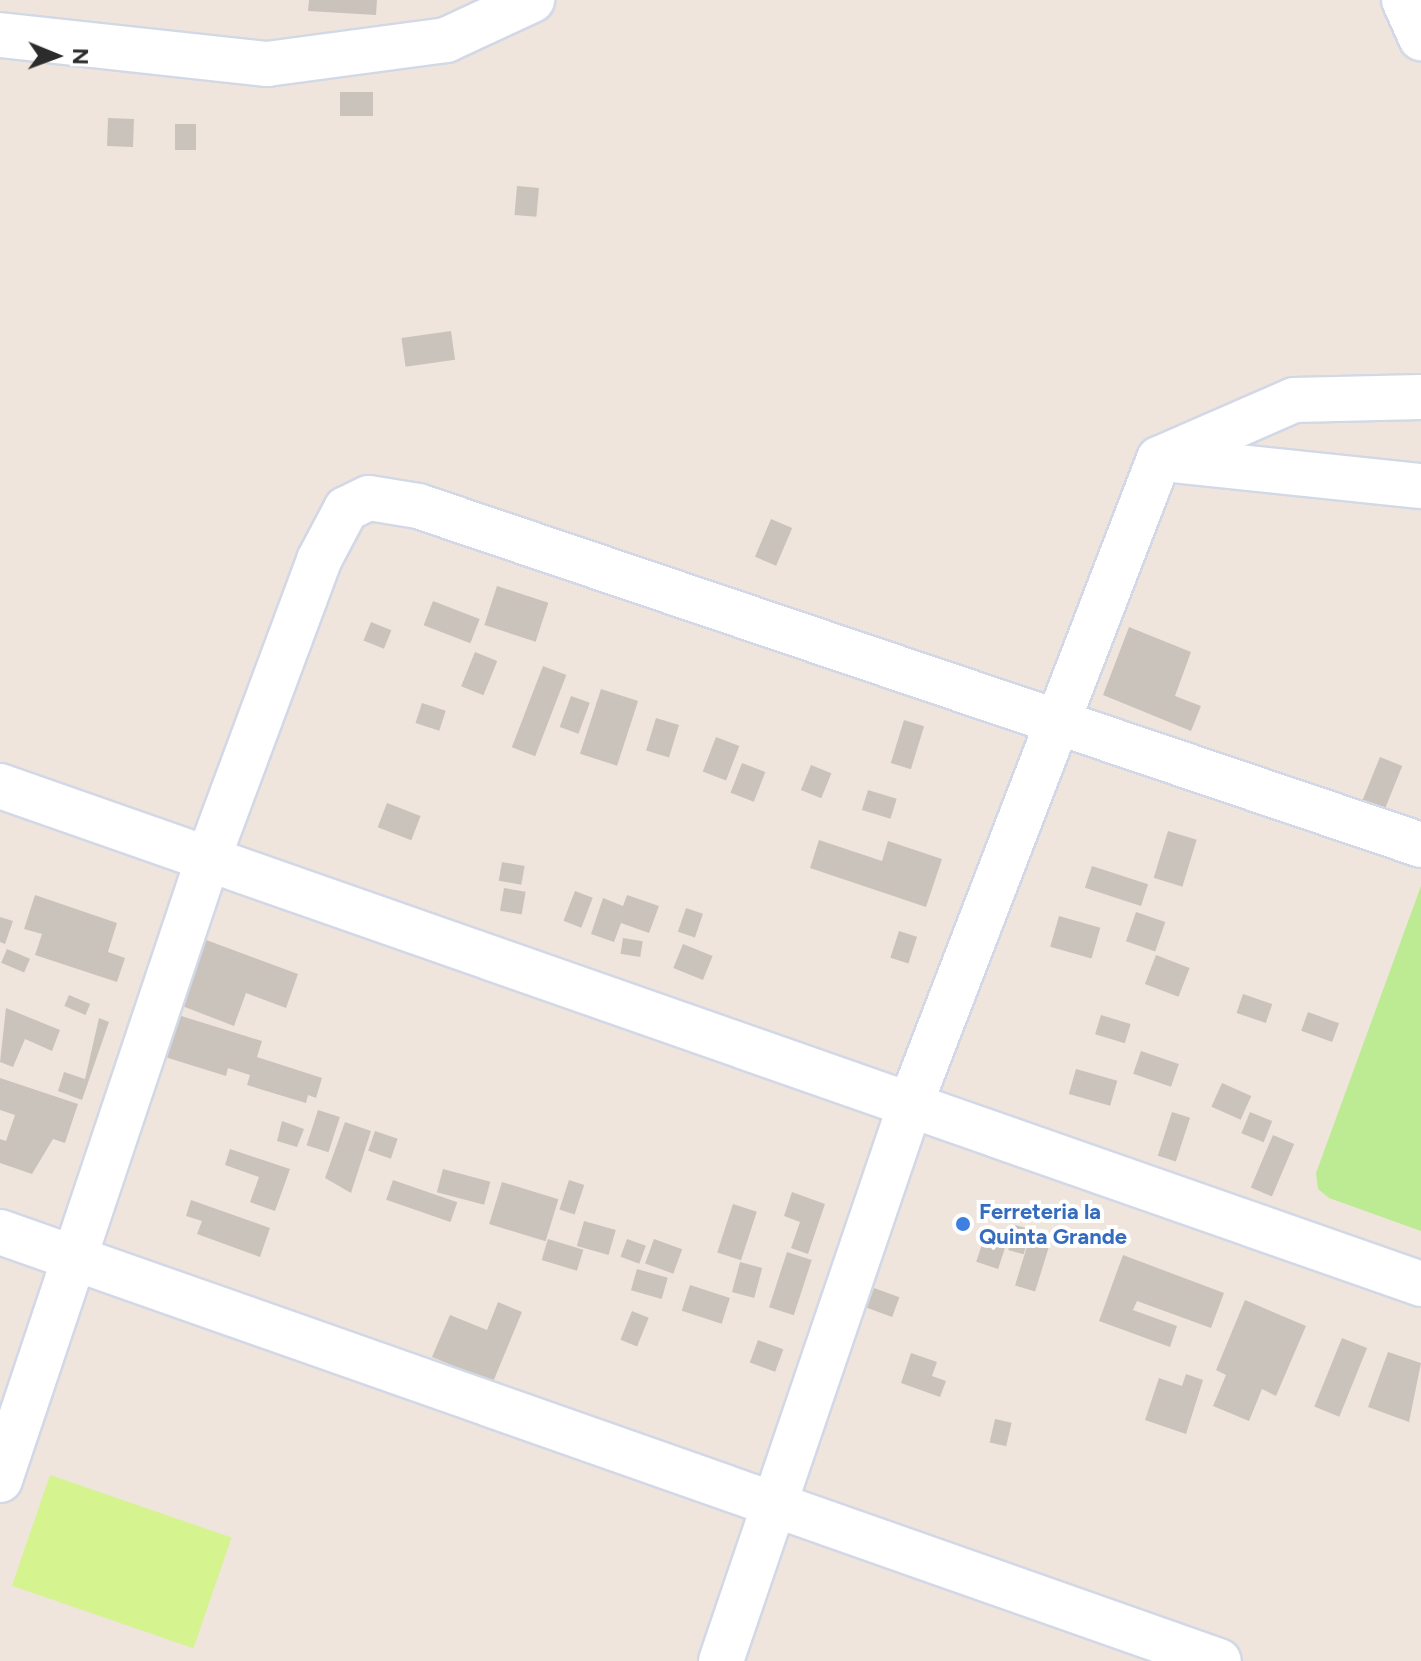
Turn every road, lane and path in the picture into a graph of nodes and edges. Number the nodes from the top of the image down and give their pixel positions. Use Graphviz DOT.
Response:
graph roads {
  1 [pos="532,0"];
  2 [pos="1404,0"];
  3 [pos="0,35"];
  4 [pos="1421,38"];
  5 [pos="1421,397"];
  6 [pos="1159,459"];
  7 [pos="1421,486"];
  8 [pos="1054,717"];
  9 [pos="0,786"];
  10 [pos="1421,845"];
  11 [pos="208,859"];
  12 [pos="912,1100"];
  13 [pos="0,1232"];
  14 [pos="73,1258"];
  15 [pos="1421,1284"];
  16 [pos="0,1480"];
  17 [pos="775,1499"];
  18 [pos="721,1661"];
  19 [pos="1219,1661"];
  1 -- 3 [label="street"];
  2 -- 4 [label="street"];
  5 -- 6 [label="street"];
  6 -- 7 [label="street"];
  6 -- 8 [label="street"];
  8 -- 10 [label="street"];
  8 -- 11 [label="street"];
  8 -- 12 [label="street"];
  9 -- 11 [label="street"];
  11 -- 12 [label="street"];
  11 -- 14 [label="street"];
  12 -- 15 [label="street"];
  12 -- 17 [label="street"];
  13 -- 14 [label="street"];
  14 -- 16 [label="street"];
  14 -- 17 [label="street"];
  17 -- 18 [label="street"];
  17 -- 19 [label="street"];
}
